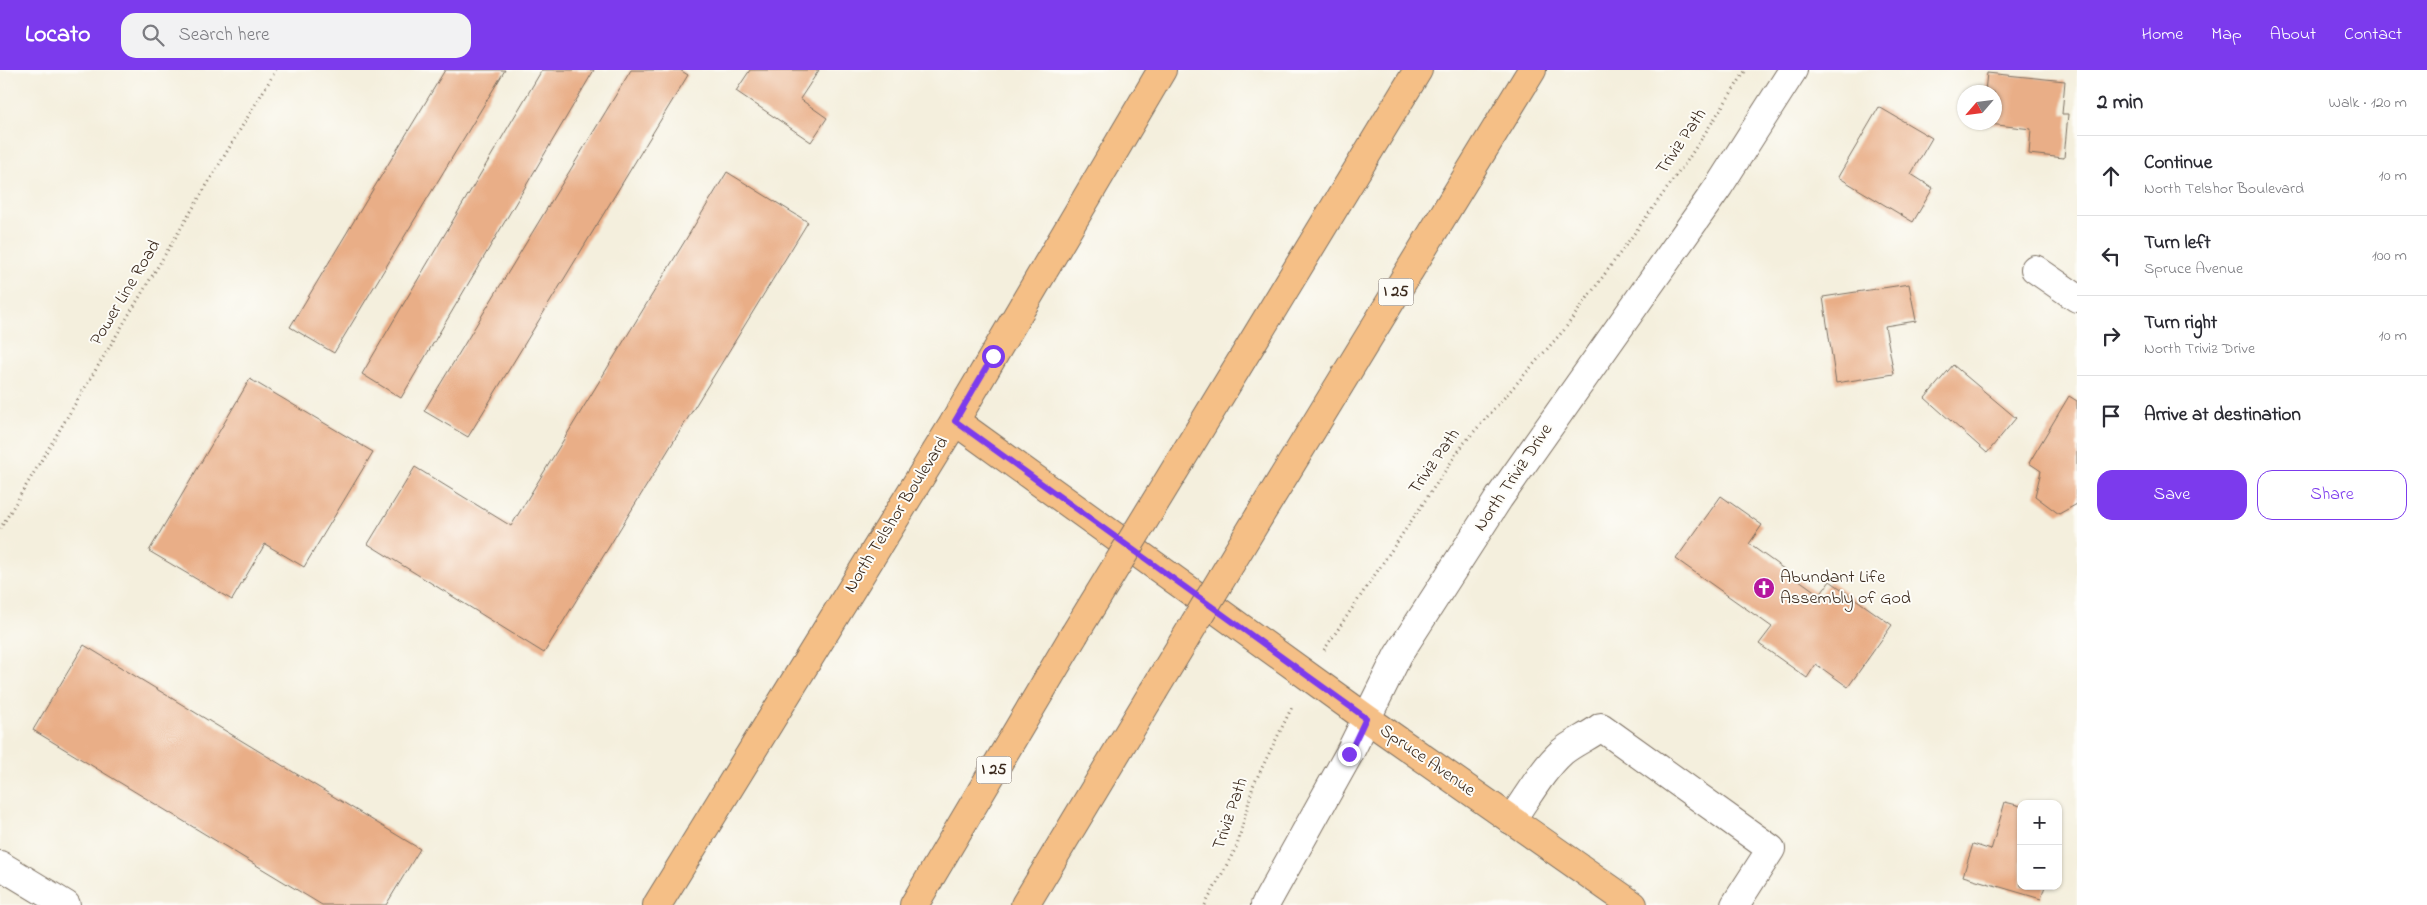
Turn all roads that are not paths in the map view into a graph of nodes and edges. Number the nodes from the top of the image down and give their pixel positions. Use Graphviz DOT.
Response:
graph roads {
  1 [pos="1162,70"];
  2 [pos="1418,70"];
  3 [pos="1532,70"];
  4 [pos="1793,70"];
  5 [pos="2035,269"];
  6 [pos="2077,298"];
  7 [pos="955,421"];
  8 [pos="1366,718"];
  9 [pos="1511,820"];
  10 [pos="0,865"];
  11 [pos="66,905"];
  12 [pos="657,905"];
  13 [pos="914,905"];
  14 [pos="1025,905"];
  15 [pos="1265,905"];
  16 [pos="1633,905"];
  17 [pos="1735,905"];
  1 -- 7 [label="main road, North Telshor Boulevard"];
  2 -- 13 [label="main road, I 25, bridge"];
  3 -- 14 [label="main road, I 25, bridge"];
  4 -- 8 [label="street, North Triviz Drive"];
  5 -- 6 [label="street"];
  7 -- 8 [label="main road, Spruce Avenue"];
  7 -- 12 [label="main road, North Telshor Boulevard"];
  8 -- 9 [label="main road, Spruce Avenue"];
  8 -- 15 [label="street, North Triviz Drive"];
  9 -- 16 [label="main road, Spruce Avenue"];
  9 -- 17 [label="street"];
  10 -- 11 [label="street"];
}
